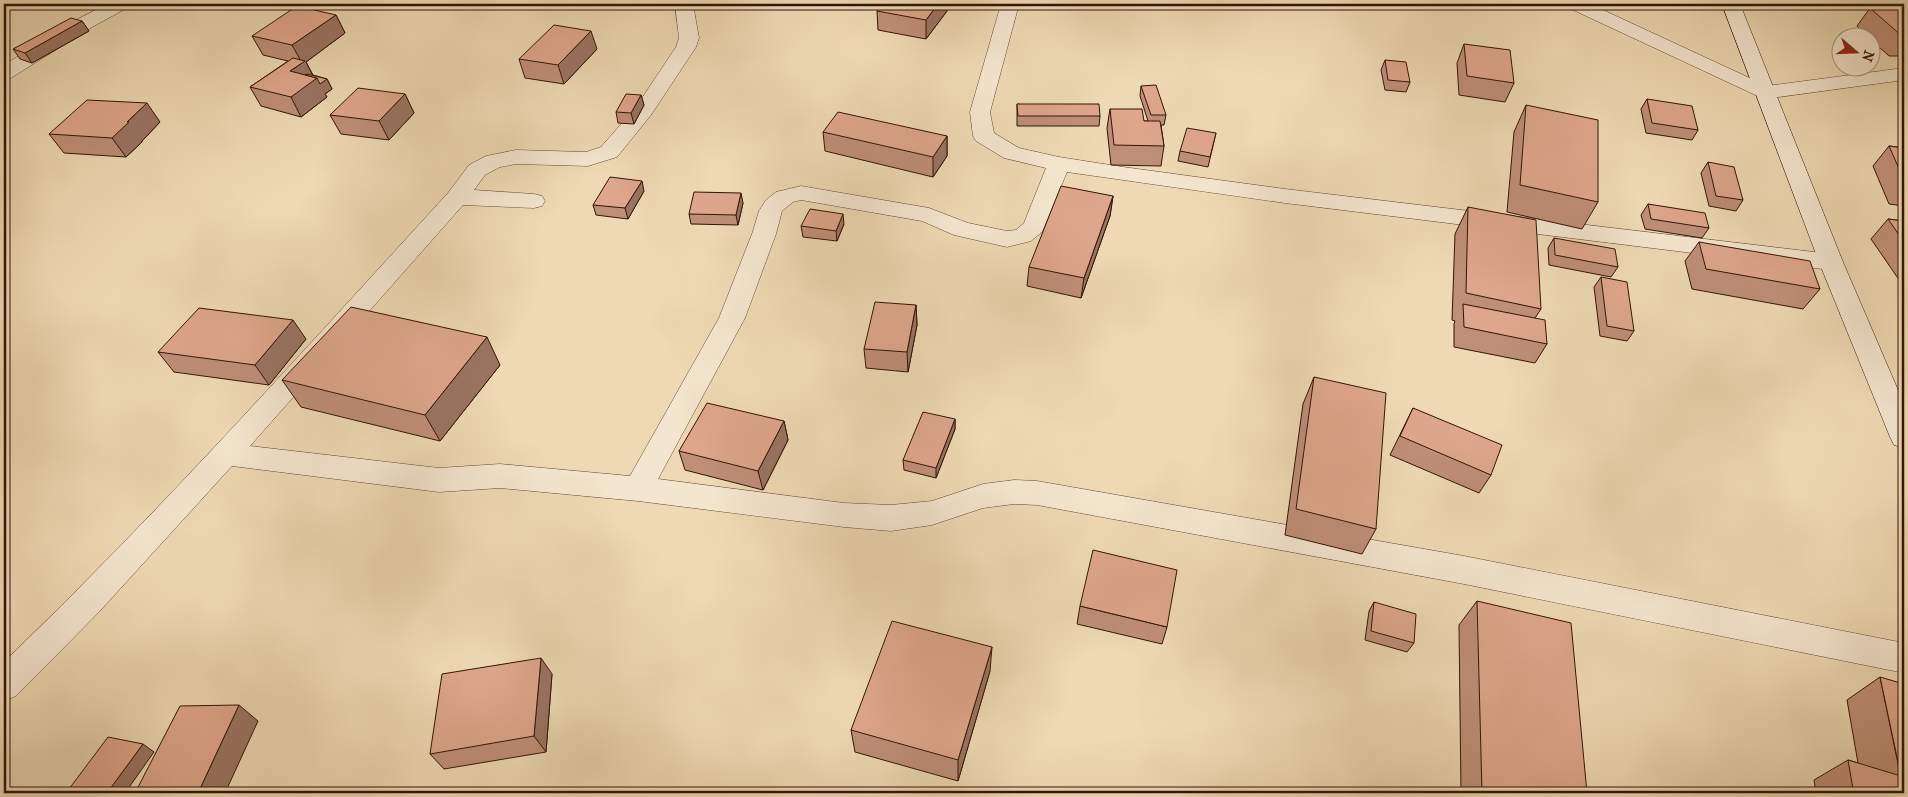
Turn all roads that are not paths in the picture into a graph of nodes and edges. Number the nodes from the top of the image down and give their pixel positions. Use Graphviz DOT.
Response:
graph roads {
  1 [pos="120,4"];
  2 [pos="684,4"];
  3 [pos="1010,4"];
  4 [pos="1576,4"];
  5 [pos="1731,4"];
  6 [pos="4,74"];
  7 [pos="1904,74"];
  8 [pos="1764,93"];
  9 [pos="1059,164"];
  10 [pos="456,198"];
  11 [pos="534,201"];
  12 [pos="1831,262"];
  13 [pos="1904,437"];
  14 [pos="226,454"];
  15 [pos="638,489"];
  16 [pos="1904,658"];
  17 [pos="4,685"];
  1 -- 6 [label="street"];
  2 -- 10 [label="street"];
  3 -- 9 [label="street"];
  4 -- 8 [label="street"];
  5 -- 8 [label="street"];
  7 -- 8 [label="street"];
  8 -- 12 [label="street"];
  9 -- 12 [label="street"];
  9 -- 15 [label="street"];
  10 -- 11 [label="street"];
  10 -- 14 [label="street"];
  12 -- 13 [label="street"];
  14 -- 15 [label="street"];
  14 -- 17 [label="street"];
  15 -- 16 [label="street"];
}
